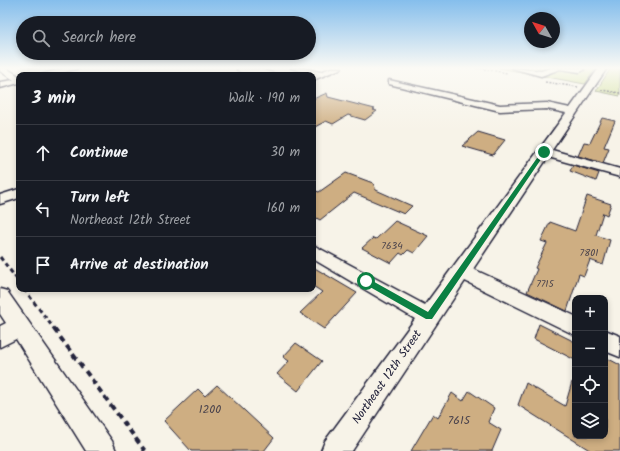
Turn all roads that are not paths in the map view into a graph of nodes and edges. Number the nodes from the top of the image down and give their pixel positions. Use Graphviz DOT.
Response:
graph roads {
  1 [pos="421,89"];
  2 [pos="588,89"];
  3 [pos="573,111"];
  4 [pos="544,152"];
  5 [pos="620,173"];
  6 [pos="16,194"];
  7 [pos="0,200"];
  8 [pos="316,253"];
  9 [pos="461,271"];
  10 [pos="0,297"];
  11 [pos="429,317"];
  12 [pos="572,325"];
  13 [pos="9,332"];
  14 [pos="608,341"];
  15 [pos="620,347"];
  16 [pos="101,451"];
  17 [pos="335,451"];
  1 -- 3 [label="street"];
  2 -- 3 [label="street, Northeast 12th Street"];
  3 -- 4 [label="street, Northeast 12th Street"];
  4 -- 5 [label="street"];
  4 -- 9 [label="street, Northeast 12th Street"];
  6 -- 7 [label="street"];
  8 -- 11 [label="street"];
  9 -- 11 [label="street, Northeast 12th Street"];
  9 -- 12 [label="street"];
  10 -- 13 [label="street"];
  11 -- 17 [label="street, Northeast 12th Street"];
  13 -- 16 [label="street"];
  14 -- 15 [label="street"];
}
